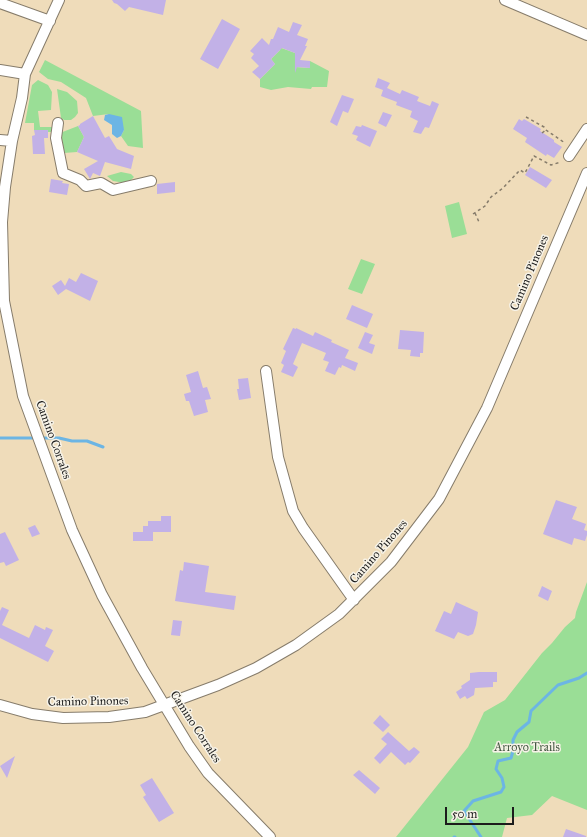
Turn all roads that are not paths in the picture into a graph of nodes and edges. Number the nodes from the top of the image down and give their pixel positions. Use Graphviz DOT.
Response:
graph roads {
  1 [pos="59,0"];
  2 [pos="505,0"];
  3 [pos="0,3"];
  4 [pos="50,21"];
  5 [pos="587,35"];
  6 [pos="0,70"];
  7 [pos="26,74"];
  8 [pos="58,123"];
  9 [pos="587,129"];
  10 [pos="0,140"];
  11 [pos="12,141"];
  12 [pos="567,158"];
  13 [pos="587,173"];
  14 [pos="151,181"];
  15 [pos="266,371"];
  16 [pos="354,600"];
  17 [pos="0,705"];
  18 [pos="165,706"];
  19 [pos="270,837"];
  1 -- 4 [label="street, Camino Corrales"];
  2 -- 5 [label="street"];
  3 -- 4 [label="street"];
  4 -- 7 [label="street, Camino Corrales"];
  6 -- 7 [label="street"];
  7 -- 11 [label="street, Camino Corrales"];
  8 -- 14 [label="street"];
  9 -- 12 [label="street"];
  10 -- 11 [label="street"];
  11 -- 18 [label="street, Camino Corrales"];
  13 -- 16 [label="street, Camino Pinones"];
  15 -- 16 [label="street"];
  16 -- 18 [label="street, Camino Pinones"];
  17 -- 18 [label="street, Camino Pinones"];
  18 -- 19 [label="street, Camino Corrales"];
}
